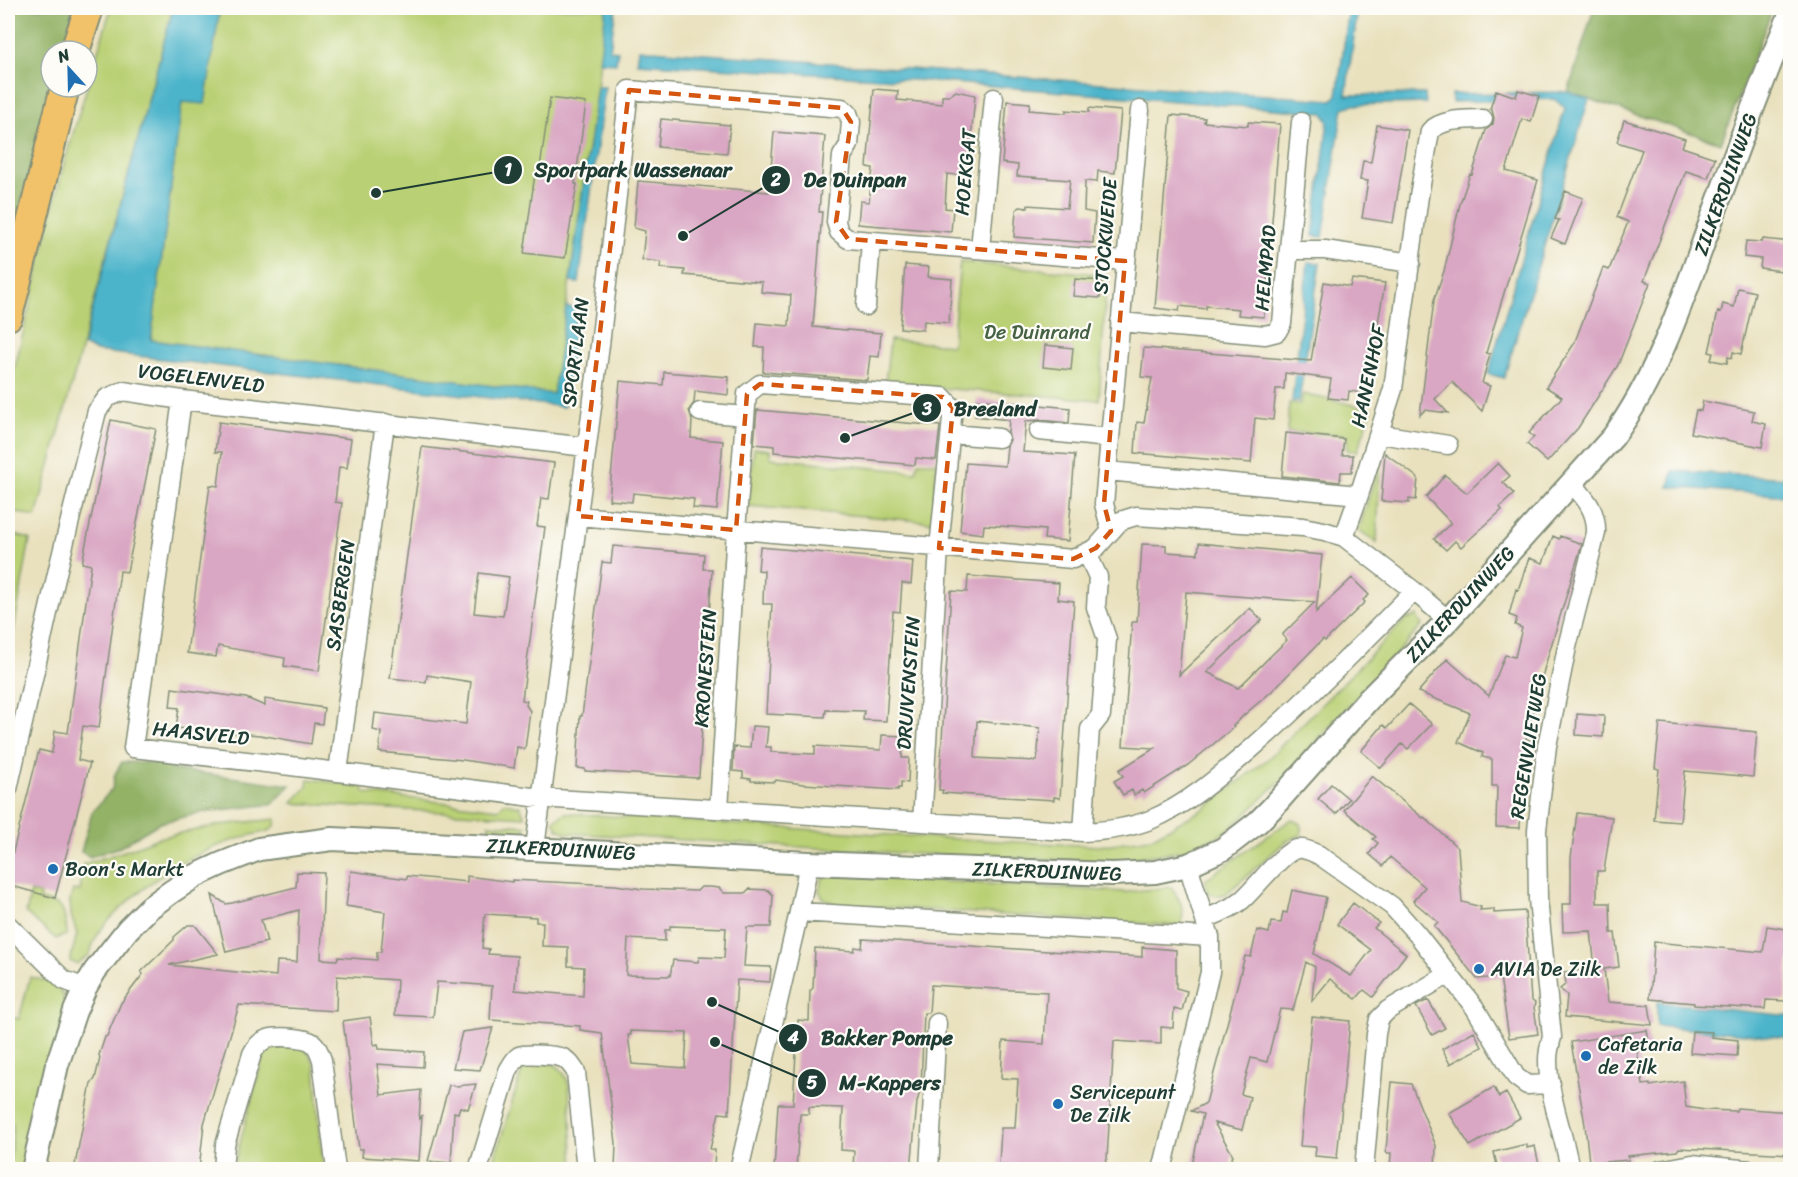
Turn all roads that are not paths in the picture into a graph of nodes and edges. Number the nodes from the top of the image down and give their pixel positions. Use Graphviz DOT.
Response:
graph roads {
  1 [pos="89,8"];
  2 [pos="1791,15"];
  3 [pos="79,39"];
  4 [pos="994,98"];
  5 [pos="61,99"];
  6 [pos="1140,110"];
  7 [pos="1483,119"];
  8 [pos="1301,122"];
  9 [pos="871,240"];
  10 [pos="980,249"];
  11 [pos="1289,250"];
  12 [pos="1125,261"];
  13 [pos="1411,263"];
  14 [pos="866,306"];
  15 [pos="8,316"];
  16 [pos="1120,322"];
  17 [pos="182,400"];
  18 [pos="700,412"];
  19 [pos="746,416"];
  20 [pos="385,423"];
  21 [pos="1039,431"];
  22 [pos="951,434"];
  23 [pos="1380,434"];
  24 [pos="999,438"];
  25 [pos="1109,438"];
  26 [pos="1448,445"];
  27 [pos="586,447"];
  28 [pos="1107,471"];
  29 [pos="1571,482"];
  30 [pos="1359,495"];
  31 [pos="578,516"];
  32 [pos="736,530"];
  33 [pos="1111,531"];
  34 [pos="1344,537"];
  35 [pos="939,548"];
  36 [pos="1087,553"];
  37 [pos="1414,591"];
  38 [pos="1448,620"];
  39 [pos="338,772"];
  40 [pos="8,789"];
  41 [pos="540,798"];
  42 [pos="719,809"];
  43 [pos="922,822"];
  44 [pos="1083,832"];
  45 [pos="535,848"];
  46 [pos="809,863"];
  47 [pos="1188,865"];
  48 [pos="800,912"];
  49 [pos="8,925"];
  50 [pos="1207,928"];
  51 [pos="1449,974"];
  52 [pos="85,988"];
  53 [pos="937,1023"];
  54 [pos="1551,1084"];
  55 [pos="33,1170"];
  56 [pos="223,1170"];
  57 [pos="336,1170"];
  58 [pos="478,1170"];
  59 [pos="586,1170"];
  60 [pos="739,1170"];
  61 [pos="929,1170"];
  62 [pos="1162,1170"];
  63 [pos="1364,1170"];
  64 [pos="1570,1170"];
  65 [pos="1660,1170"];
  66 [pos="1750,1170"];
  1 -- 3 [label="main road"];
  2 -- 29 [label="street, ZILKERDUINWEG"];
  4 -- 10 [label="street, HOEKGAT"];
  5 -- 15 [label="main road"];
  6 -- 12 [label="street, STOCKWEIDE"];
  7 -- 13 [label="street, HANENHOF"];
  8 -- 11 [label="street, HELMPAD"];
  9 -- 10 [label="street"];
  9 -- 14 [label="street"];
  9 -- 27 [label="street, SPORTLAAN"];
  10 -- 12 [label="street"];
  11 -- 13 [label="street"];
  11 -- 16 [label="street, HELMPAD"];
  12 -- 16 [label="street, STOCKWEIDE"];
  13 -- 23 [label="street, HANENHOF"];
  16 -- 25 [label="street, STOCKWEIDE"];
  17 -- 20 [label="street, VOGELENVELD"];
  17 -- 39 [label="street, HAASVELD"];
  17 -- 40 [label="street, VOGELENVELD"];
  18 -- 19 [label="street"];
  19 -- 22 [label="street, KRONESTEIN"];
  19 -- 32 [label="street, KRONESTEIN"];
  20 -- 27 [label="street, VOGELENVELD"];
  20 -- 39 [label="street, SASBERGEN"];
  21 -- 25 [label="street"];
  22 -- 24 [label="street"];
  22 -- 35 [label="street, DRUIVENSTEIN"];
  23 -- 26 [label="street"];
  23 -- 30 [label="street, HANENHOF"];
  25 -- 28 [label="street, STOCKWEIDE"];
  27 -- 31 [label="street, SPORTLAAN"];
  28 -- 30 [label="street"];
  28 -- 33 [label="street, STOCKWEIDE"];
  29 -- 38 [label="street, ZILKERDUINWEG"];
  29 -- 54 [label="street, REGENVLIETWEG"];
  30 -- 34 [label="street, HANENHOF"];
  31 -- 32 [label="street"];
  31 -- 41 [label="street, SPORTLAAN"];
  32 -- 35 [label="street"];
  32 -- 42 [label="street, KRONESTEIN"];
  33 -- 34 [label="street"];
  33 -- 36 [label="street"];
  34 -- 37 [label="street"];
  35 -- 36 [label="street"];
  35 -- 43 [label="street, DRUIVENSTEIN"];
  36 -- 44 [label="street"];
  37 -- 38 [label="street"];
  37 -- 44 [label="street, ZILKERDUINWEG"];
  38 -- 47 [label="street, ZILKERDUINWEG"];
  39 -- 41 [label="street, HAASVELD"];
  41 -- 42 [label="street, ZILKERDUINWEG"];
  41 -- 45 [label="street, SPORTLAAN"];
  42 -- 43 [label="street, ZILKERDUINWEG"];
  43 -- 44 [label="street, ZILKERDUINWEG"];
  45 -- 46 [label="street, ZILKERDUINWEG"];
  45 -- 52 [label="street, ZILKERDUINWEG"];
  46 -- 47 [label="street, ZILKERDUINWEG"];
  46 -- 48 [label="street"];
  47 -- 50 [label="street"];
  48 -- 50 [label="street"];
  48 -- 60 [label="street"];
  49 -- 52 [label="street"];
  50 -- 51 [label="street"];
  50 -- 62 [label="street"];
  51 -- 54 [label="street"];
  51 -- 63 [label="street"];
  52 -- 55 [label="street, ZILKERDUINWEG"];
  53 -- 61 [label="street"];
  54 -- 64 [label="street, REGENVLIETWEG"];
  56 -- 57 [label="street"];
  58 -- 59 [label="street"];
  65 -- 66 [label="street"];
}
